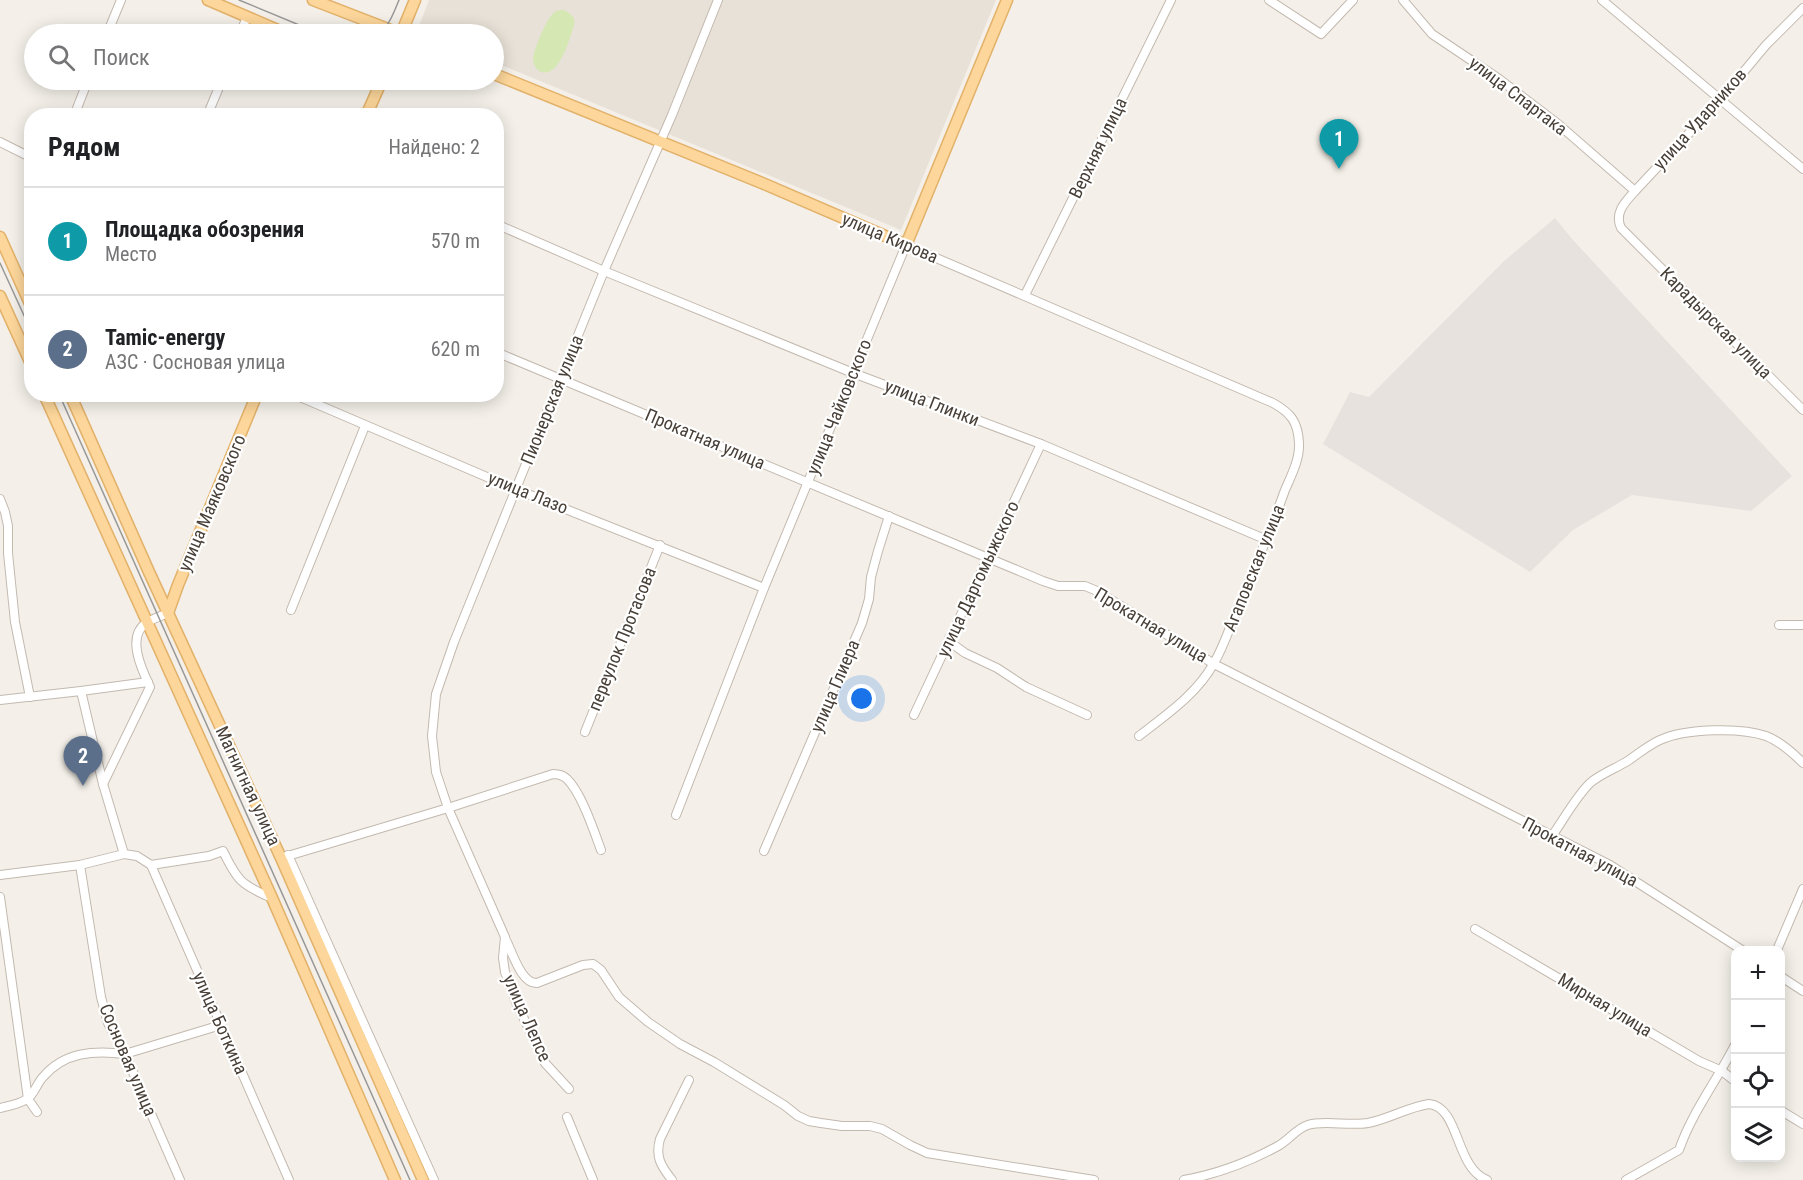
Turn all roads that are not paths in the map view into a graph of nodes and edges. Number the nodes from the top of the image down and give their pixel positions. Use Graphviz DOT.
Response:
graph roads {
  1 [pos="121,0"];
  2 [pos="208,0"];
  3 [pos="313,0"];
  4 [pos="415,0"];
  5 [pos="718,0"];
  6 [pos="1007,0"];
  7 [pos="1171,0"];
  8 [pos="1269,0"];
  9 [pos="1353,0"];
  10 [pos="1403,0"];
  11 [pos="1602,0"];
  12 [pos="1803,8"];
  13 [pos="1803,14"];
  14 [pos="248,17"];
  15 [pos="1792,19"];
  16 [pos="111,24"];
  17 [pos="245,24"];
  18 [pos="264,24"];
  19 [pos="375,24"];
  20 [pos="405,24"];
  21 [pos="504,78"];
  22 [pos="84,90"];
  23 [pos="218,90"];
  24 [pos="378,90"];
  25 [pos="1721,99"];
  26 [pos="77,108"];
  27 [pos="210,108"];
  28 [pos="370,108"];
  29 [pos="0,142"];
  30 [pos="660,142"];
  31 [pos="24,154"];
  32 [pos="1803,169"];
  33 [pos="1635,191"];
  34 [pos="504,227"];
  35 [pos="1629,236"];
  36 [pos="0,237"];
  37 [pos="906,245"];
  38 [pos="604,271"];
  39 [pos="24,290"];
  40 [pos="1025,295"];
  41 [pos="0,296"];
  42 [pos="24,348"];
  43 [pos="504,355"];
  44 [pos="853,373"];
  45 [pos="561,379"];
  46 [pos="48,402"];
  47 [pos="74,402"];
  48 [pos="254,402"];
  49 [pos="311,402"];
  50 [pos="1284,409"];
  51 [pos="1803,410"];
  52 [pos="364,426"];
  53 [pos="1041,444"];
  54 [pos="808,482"];
  55 [pos="515,489"];
  56 [pos="0,499"];
  57 [pos="889,516"];
  58 [pos="1267,540"];
  59 [pos="660,545"];
  60 [pos="988,558"];
  61 [pos="764,588"];
  62 [pos="291,610"];
  63 [pos="168,613"];
  64 [pos="146,623"];
  65 [pos="1779,625"];
  66 [pos="1803,625"];
  67 [pos="950,638"];
  68 [pos="1214,663"];
  69 [pos="148,682"];
  70 [pos="81,691"];
  71 [pos="30,697"];
  72 [pos="0,700"];
  73 [pos="914,715"];
  74 [pos="1087,715"];
  75 [pos="585,732"];
  76 [pos="1139,736"];
  77 [pos="1803,763"];
  78 [pos="103,784"];
  79 [pos="448,808"];
  80 [pos="676,815"];
  81 [pos="1552,836"];
  82 [pos="601,850"];
  83 [pos="764,851"];
  84 [pos="124,854"];
  85 [pos="285,856"];
  86 [pos="80,865"];
  87 [pos="151,865"];
  88 [pos="0,875"];
  89 [pos="1803,889"];
  90 [pos="0,897"];
  91 [pos="272,898"];
  92 [pos="1475,929"];
  93 [pos="505,937"];
  94 [pos="1734,946"];
  95 [pos="1779,946"];
  96 [pos="1785,979"];
  97 [pos="1803,991"];
  98 [pos="222,1025"];
  99 [pos="1731,1053"];
  100 [pos="125,1054"];
  101 [pos="1722,1071"];
  102 [pos="1731,1078"];
  103 [pos="689,1080"];
  104 [pos="569,1089"];
  105 [pos="28,1099"];
  106 [pos="0,1108"];
  107 [pos="37,1112"];
  108 [pos="1785,1113"];
  109 [pos="567,1117"];
  110 [pos="1803,1124"];
  111 [pos="180,1180"];
  112 [pos="289,1180"];
  113 [pos="395,1180"];
  114 [pos="423,1180"];
  115 [pos="434,1180"];
  116 [pos="593,1180"];
  117 [pos="672,1180"];
  118 [pos="1094,1180"];
  119 [pos="1184,1180"];
  120 [pos="1487,1180"];
  121 [pos="1626,1180"];
  1 -- 16 [label="street"];
  2 -- 14 [label="main road"];
  3 -- 19 [label="main road"];
  4 -- 20 [label="main road"];
  5 -- 30 [label="street, Пионерская улица"];
  6 -- 37 [label="main road, улица Чайковского"];
  7 -- 40 [label="street, Верхняя улица"];
  8 -- 9 [label="street"];
  10 -- 33 [label="street, улица Спартака"];
  11 -- 25 [label="street"];
  12 -- 15 [label="street, улица Ударников"];
  13 -- 15 [label="street"];
  14 -- 17 [label="street"];
  14 -- 18 [label="main road"];
  15 -- 25 [label="street, улица Ударников"];
  21 -- 30 [label="main road, улица Кирова"];
  22 -- 26 [label="street"];
  23 -- 27 [label="street"];
  24 -- 28 [label="main road"];
  25 -- 32 [label="street"];
  25 -- 33 [label="street, улица Ударников"];
  29 -- 31 [label="street"];
  30 -- 37 [label="main road, улица Кирова"];
  30 -- 38 [label="street, Пионерская улица"];
  33 -- 35 [label="street, улица Ударников"];
  34 -- 38 [label="street, улица Глинки"];
  35 -- 51 [label="street, Карадырская улица"];
  36 -- 39 [label="main road"];
  37 -- 40 [label="street, улица Кирова"];
  37 -- 44 [label="street, улица Чайковского"];
  38 -- 44 [label="street, улица Глинки"];
  38 -- 45 [label="street, Пионерская улица"];
  40 -- 50 [label="street, улица Кирова"];
  41 -- 42 [label="main road"];
  43 -- 45 [label="street, Прокатная улица"];
  44 -- 53 [label="street, улица Глинки"];
  44 -- 54 [label="street, улица Чайковского"];
  45 -- 54 [label="street, Прокатная улица"];
  45 -- 55 [label="street, Пионерская улица"];
  46 -- 64 [label="main road, Магнитная улица"];
  47 -- 63 [label="main road, Магнитная улица"];
  48 -- 63 [label="main road, улица Маяковского"];
  49 -- 52 [label="street, улица Лазо"];
  50 -- 58 [label="street, Агаповская улица"];
  52 -- 55 [label="street, улица Лазо"];
  52 -- 62 [label="street"];
  53 -- 58 [label="street, улица Глинки"];
  53 -- 60 [label="street, улица Даргомыжского"];
  54 -- 57 [label="street, Прокатная улица"];
  54 -- 61 [label="street, улица Чайковского"];
  55 -- 59 [label="street, улица Лазо"];
  55 -- 79 [label="street, Пионерская улица"];
  56 -- 71 [label="street"];
  57 -- 60 [label="street, Прокатная улица"];
  57 -- 83 [label="street, улица Глиера"];
  58 -- 68 [label="street, Агаповская улица"];
  59 -- 61 [label="street, улица Лазо"];
  59 -- 75 [label="street, переулок Протасова"];
  60 -- 67 [label="street, улица Даргомыжского"];
  60 -- 68 [label="street, Прокатная улица"];
  61 -- 80 [label="street, улица Чайковского"];
  63 -- 64 [label="street"];
  63 -- 85 [label="main road, Магнитная улица"];
  64 -- 69 [label="street"];
  64 -- 91 [label="main road, Магнитная улица"];
  65 -- 66 [label="street"];
  67 -- 73 [label="street, улица Даргомыжского"];
  67 -- 74 [label="street"];
  68 -- 76 [label="street, Агаповская улица"];
  68 -- 81 [label="street, Прокатная улица"];
  69 -- 70 [label="street"];
  69 -- 78 [label="street"];
  70 -- 71 [label="street"];
  70 -- 78 [label="street"];
  71 -- 72 [label="street"];
  77 -- 81 [label="street"];
  78 -- 84 [label="street"];
  79 -- 82 [label="street"];
  79 -- 85 [label="street"];
  79 -- 93 [label="street, улица Лепсе"];
  81 -- 94 [label="street, Прокатная улица"];
  84 -- 86 [label="street"];
  84 -- 87 [label="street"];
  85 -- 114 [label="main road, Магнитная улица"];
  85 -- 115 [label="street"];
  86 -- 88 [label="street"];
  86 -- 100 [label="street, Сосновая улица"];
  87 -- 91 [label="street"];
  87 -- 98 [label="street, улица Боткина"];
  89 -- 95 [label="street"];
  90 -- 105 [label="street"];
  91 -- 113 [label="main road, Магнитная улица"];
  92 -- 101 [label="street, Мирная улица"];
  93 -- 104 [label="street, улица Лепсе"];
  93 -- 118 [label="street"];
  96 -- 97 [label="street"];
  98 -- 100 [label="street"];
  98 -- 112 [label="street, улица Боткина"];
  99 -- 101 [label="street"];
  100 -- 105 [label="street"];
  100 -- 111 [label="street, Сосновая улица"];
  101 -- 102 [label="street, Мирная улица"];
  101 -- 121 [label="street"];
  103 -- 117 [label="street"];
  105 -- 106 [label="street"];
  105 -- 107 [label="street"];
  108 -- 110 [label="street"];
  109 -- 116 [label="street"];
  119 -- 120 [label="street"];
}
